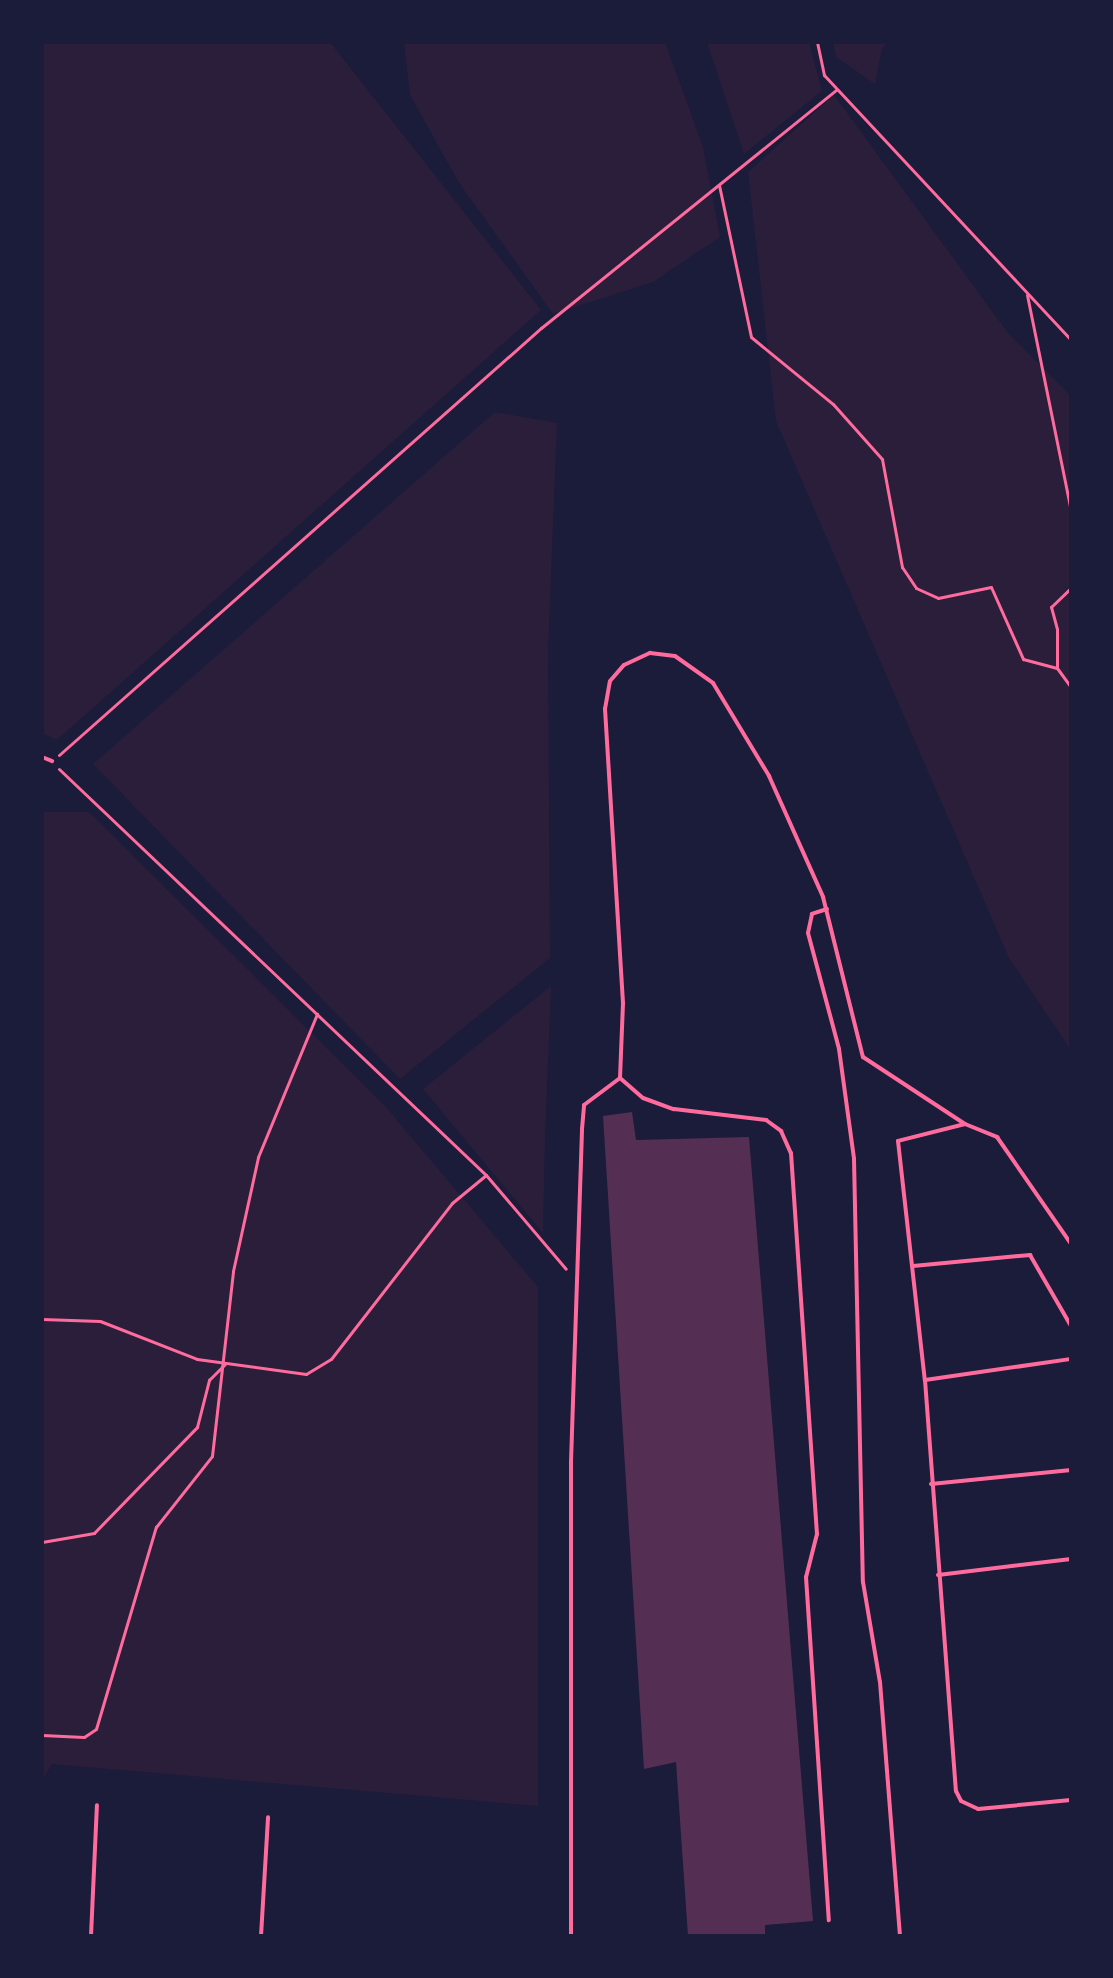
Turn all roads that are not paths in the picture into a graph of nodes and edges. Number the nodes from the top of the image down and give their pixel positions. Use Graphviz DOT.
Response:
graph roads {
  1 [pos="42,757"];
  2 [pos="52,761"];
  3 [pos="827,909"];
  4 [pos="620,1078"];
  5 [pos="965,1124"];
  6 [pos="1071,1244"];
  7 [pos="913,1266"];
  8 [pos="1071,1326"];
  9 [pos="1071,1359"];
  10 [pos="925,1380"];
  11 [pos="1071,1470"];
  12 [pos="931,1484"];
  13 [pos="1071,1559"];
  14 [pos="938,1575"];
  15 [pos="1071,1800"];
  16 [pos="97,1805"];
  17 [pos="268,1817"];
  18 [pos="829,1920"];
  19 [pos="91,1936"];
  20 [pos="261,1936"];
  21 [pos="571,1936"];
  22 [pos="900,1936"];
  1 -- 2 [label="lane"];
  3 -- 4 [label="lane"];
  3 -- 5 [label="lane"];
  3 -- 22 [label="lane"];
  4 -- 18 [label="lane"];
  4 -- 21 [label="lane"];
  5 -- 6 [label="lane"];
  5 -- 7 [label="lane"];
  7 -- 8 [label="lane"];
  7 -- 10 [label="lane"];
  9 -- 10 [label="lane"];
  10 -- 12 [label="lane"];
  11 -- 12 [label="lane"];
  12 -- 14 [label="lane"];
  13 -- 14 [label="lane"];
  14 -- 15 [label="lane"];
  16 -- 19 [label="lane"];
  17 -- 20 [label="lane"];
}
